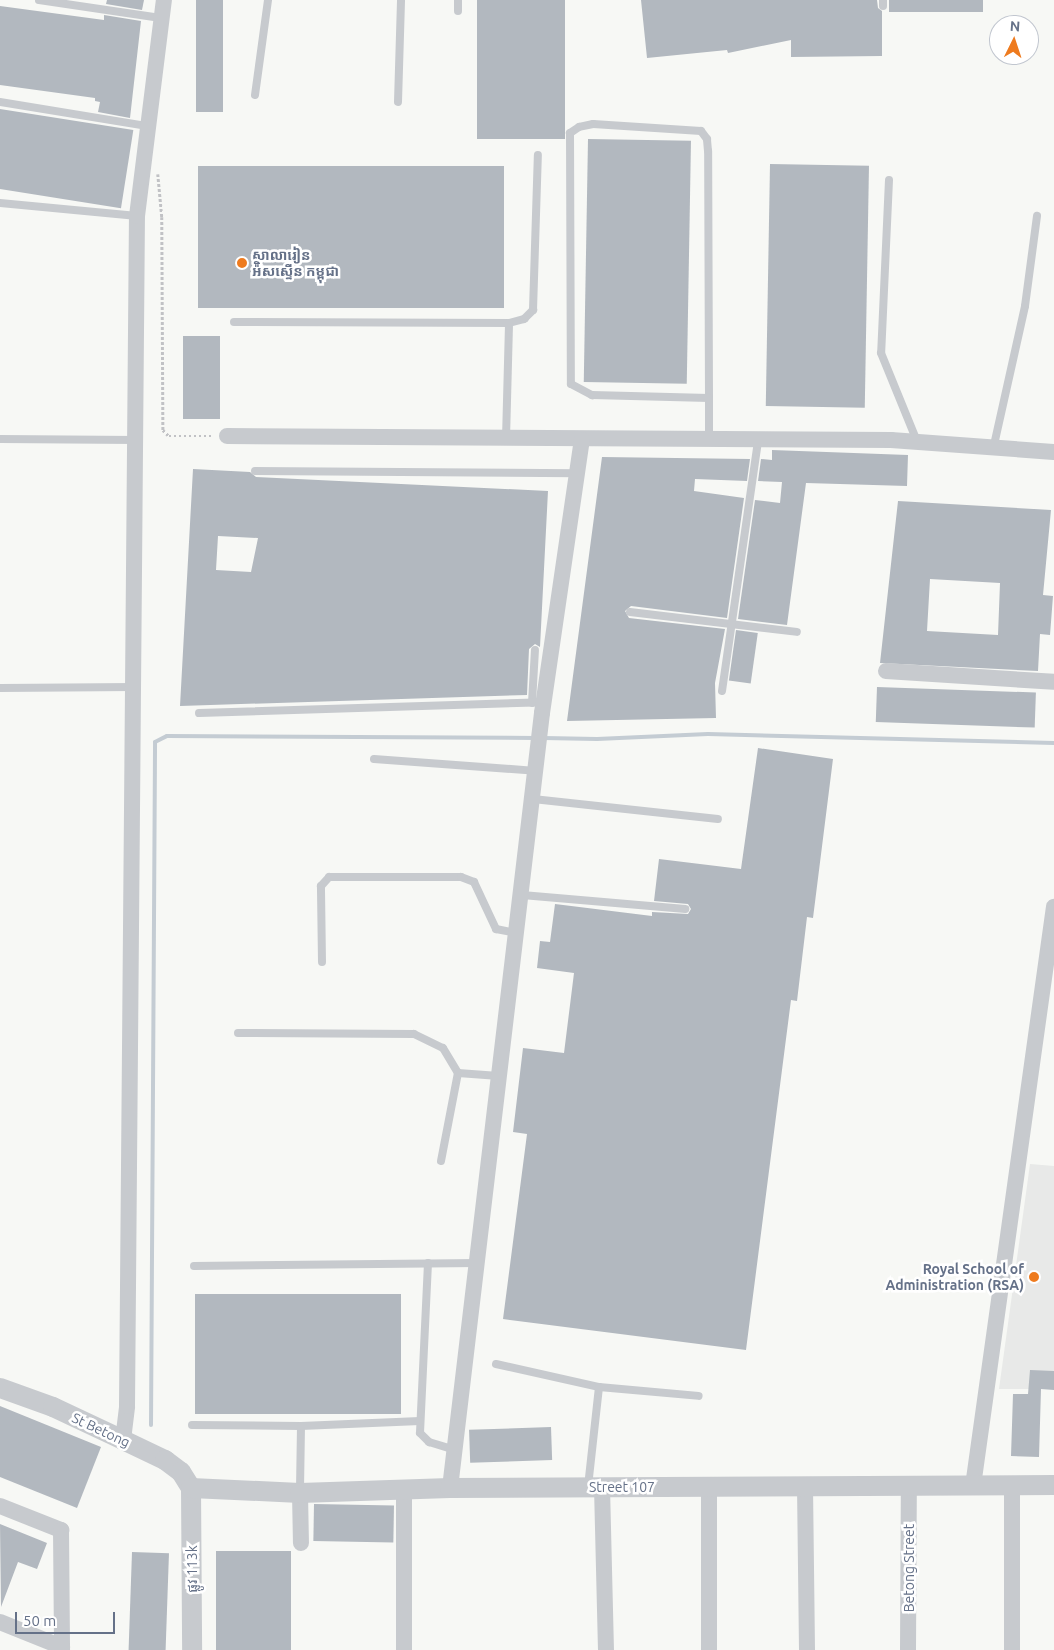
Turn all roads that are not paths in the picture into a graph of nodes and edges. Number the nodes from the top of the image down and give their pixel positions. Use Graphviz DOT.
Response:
graph roads {
  1 [pos="39,0"];
  2 [pos="164,0"];
  3 [pos="268,0"];
  4 [pos="401,0"];
  5 [pos="458,0"];
  6 [pos="458,11"];
  7 [pos="161,18"];
  8 [pos="255,95"];
  9 [pos="0,102"];
  10 [pos="398,102"];
  11 [pos="146,126"];
  12 [pos="538,155"];
  13 [pos="889,180"];
  14 [pos="0,203"];
  15 [pos="137,216"];
  16 [pos="1037,216"];
  17 [pos="234,322"];
  18 [pos="509,323"];
  19 [pos="709,398"];
  20 [pos="227,436"];
  21 [pos="0,439"];
  22 [pos="506,439"];
  23 [pos="136,440"];
  24 [pos="582,440"];
  25 [pos="709,440"];
  26 [pos="758,441"];
  27 [pos="917,441"];
  28 [pos="994,445"];
  29 [pos="1054,452"];
  30 [pos="255,471"];
  31 [pos="578,473"];
  32 [pos="630,612"];
  33 [pos="732,624"];
  34 [pos="797,632"];
  35 [pos="535,650"];
  36 [pos="886,670"];
  37 [pos="1054,682"];
  38 [pos="134,687"];
  39 [pos="0,688"];
  40 [pos="722,691"];
  41 [pos="539,706"];
  42 [pos="199,713"];
  43 [pos="374,759"];
  44 [pos="536,766"];
  45 [pos="533,799"];
  46 [pos="718,819"];
  47 [pos="522,895"];
  48 [pos="1054,908"];
  49 [pos="685,909"];
  50 [pos="518,933"];
  51 [pos="322,962"];
  52 [pos="1048,999"];
  53 [pos="238,1033"];
  54 [pos="458,1073"];
  55 [pos="501,1076"];
  56 [pos="441,1161"];
  57 [pos="428,1263"];
  58 [pos="478,1263"];
  59 [pos="194,1266"];
  60 [pos="496,1364"];
  61 [pos="599,1387"];
  62 [pos="0,1388"];
  63 [pos="699,1396"];
  64 [pos="420,1421"];
  65 [pos="192,1426"];
  66 [pos="300,1426"];
  67 [pos="123,1440"];
  68 [pos="455,1450"];
  69 [pos="1012,1485"];
  70 [pos="1054,1485"];
  71 [pos="805,1486"];
  72 [pos="909,1486"];
  73 [pos="973,1486"];
  74 [pos="595,1487"];
  75 [pos="708,1487"];
  76 [pos="191,1488"];
  77 [pos="450,1488"];
  78 [pos="404,1490"];
  79 [pos="300,1493"];
  80 [pos="0,1506"];
  81 [pos="301,1543"];
  82 [pos="0,1622"];
  83 [pos="62,1648"];
  84 [pos="192,1650"];
  85 [pos="404,1650"];
  86 [pos="606,1650"];
  87 [pos="709,1650"];
  88 [pos="807,1650"];
  89 [pos="908,1650"];
  90 [pos="1012,1650"];
  1 -- 7 [label="lane"];
  2 -- 7 [label="street"];
  3 -- 8 [label="lane"];
  4 -- 10 [label="lane"];
  5 -- 6 [label="lane"];
  7 -- 11 [label="street"];
  9 -- 11 [label="lane"];
  11 -- 15 [label="street"];
  12 -- 18 [label="lane"];
  13 -- 27 [label="lane"];
  14 -- 15 [label="lane"];
  15 -- 23 [label="street"];
  16 -- 28 [label="lane"];
  17 -- 18 [label="lane"];
  18 -- 22 [label="lane"];
  19 -- 19 [label="lane"];
  19 -- 25 [label="lane"];
  20 -- 22 [label="street"];
  21 -- 23 [label="lane"];
  22 -- 24 [label="street"];
  23 -- 38 [label="street"];
  24 -- 25 [label="street"];
  24 -- 31 [label="street"];
  25 -- 26 [label="street"];
  26 -- 27 [label="street"];
  26 -- 33 [label="lane"];
  27 -- 28 [label="street"];
  28 -- 29 [label="street"];
  30 -- 31 [label="lane"];
  31 -- 41 [label="street"];
  32 -- 33 [label="lane"];
  33 -- 34 [label="lane"];
  33 -- 40 [label="lane"];
  35 -- 41 [label="lane"];
  36 -- 37 [label="street"];
  38 -- 39 [label="lane"];
  38 -- 67 [label="street"];
  41 -- 42 [label="lane"];
  41 -- 44 [label="street"];
  43 -- 44 [label="lane"];
  44 -- 45 [label="street"];
  45 -- 46 [label="lane"];
  45 -- 47 [label="street"];
  47 -- 49 [label="lane"];
  47 -- 50 [label="street"];
  48 -- 52 [label="street"];
  50 -- 51 [label="lane"];
  50 -- 55 [label="street"];
  52 -- 73 [label="street"];
  53 -- 54 [label="lane"];
  54 -- 55 [label="lane"];
  54 -- 56 [label="lane"];
  55 -- 58 [label="street"];
  57 -- 58 [label="lane"];
  57 -- 59 [label="lane"];
  57 -- 64 [label="lane"];
  58 -- 68 [label="street"];
  60 -- 61 [label="lane"];
  61 -- 63 [label="lane"];
  61 -- 74 [label="lane"];
  62 -- 67 [label="street, St Betong"];
  64 -- 66 [label="lane"];
  64 -- 68 [label="lane"];
  65 -- 66 [label="lane"];
  66 -- 79 [label="lane"];
  67 -- 76 [label="street, St Betong"];
  68 -- 77 [label="street"];
  69 -- 70 [label="street, Street 107"];
  69 -- 73 [label="street, Street 107"];
  69 -- 90 [label="street"];
  71 -- 72 [label="street, Street 107"];
  71 -- 75 [label="street, Street 107"];
  71 -- 88 [label="street"];
  72 -- 73 [label="street, Street 107"];
  72 -- 89 [label="street, Betong Street"];
  74 -- 75 [label="street, Street 107"];
  74 -- 77 [label="street, Street 107"];
  74 -- 86 [label="street"];
  75 -- 87 [label="street"];
  76 -- 79 [label="street, Street 107"];
  76 -- 84 [label="street, ផ្លូវ 113k"];
  77 -- 78 [label="street, Street 107"];
  78 -- 79 [label="street, Street 107"];
  78 -- 85 [label="street"];
  79 -- 81 [label="street"];
  80 -- 83 [label="street"];
  82 -- 83 [label="street"];
}
